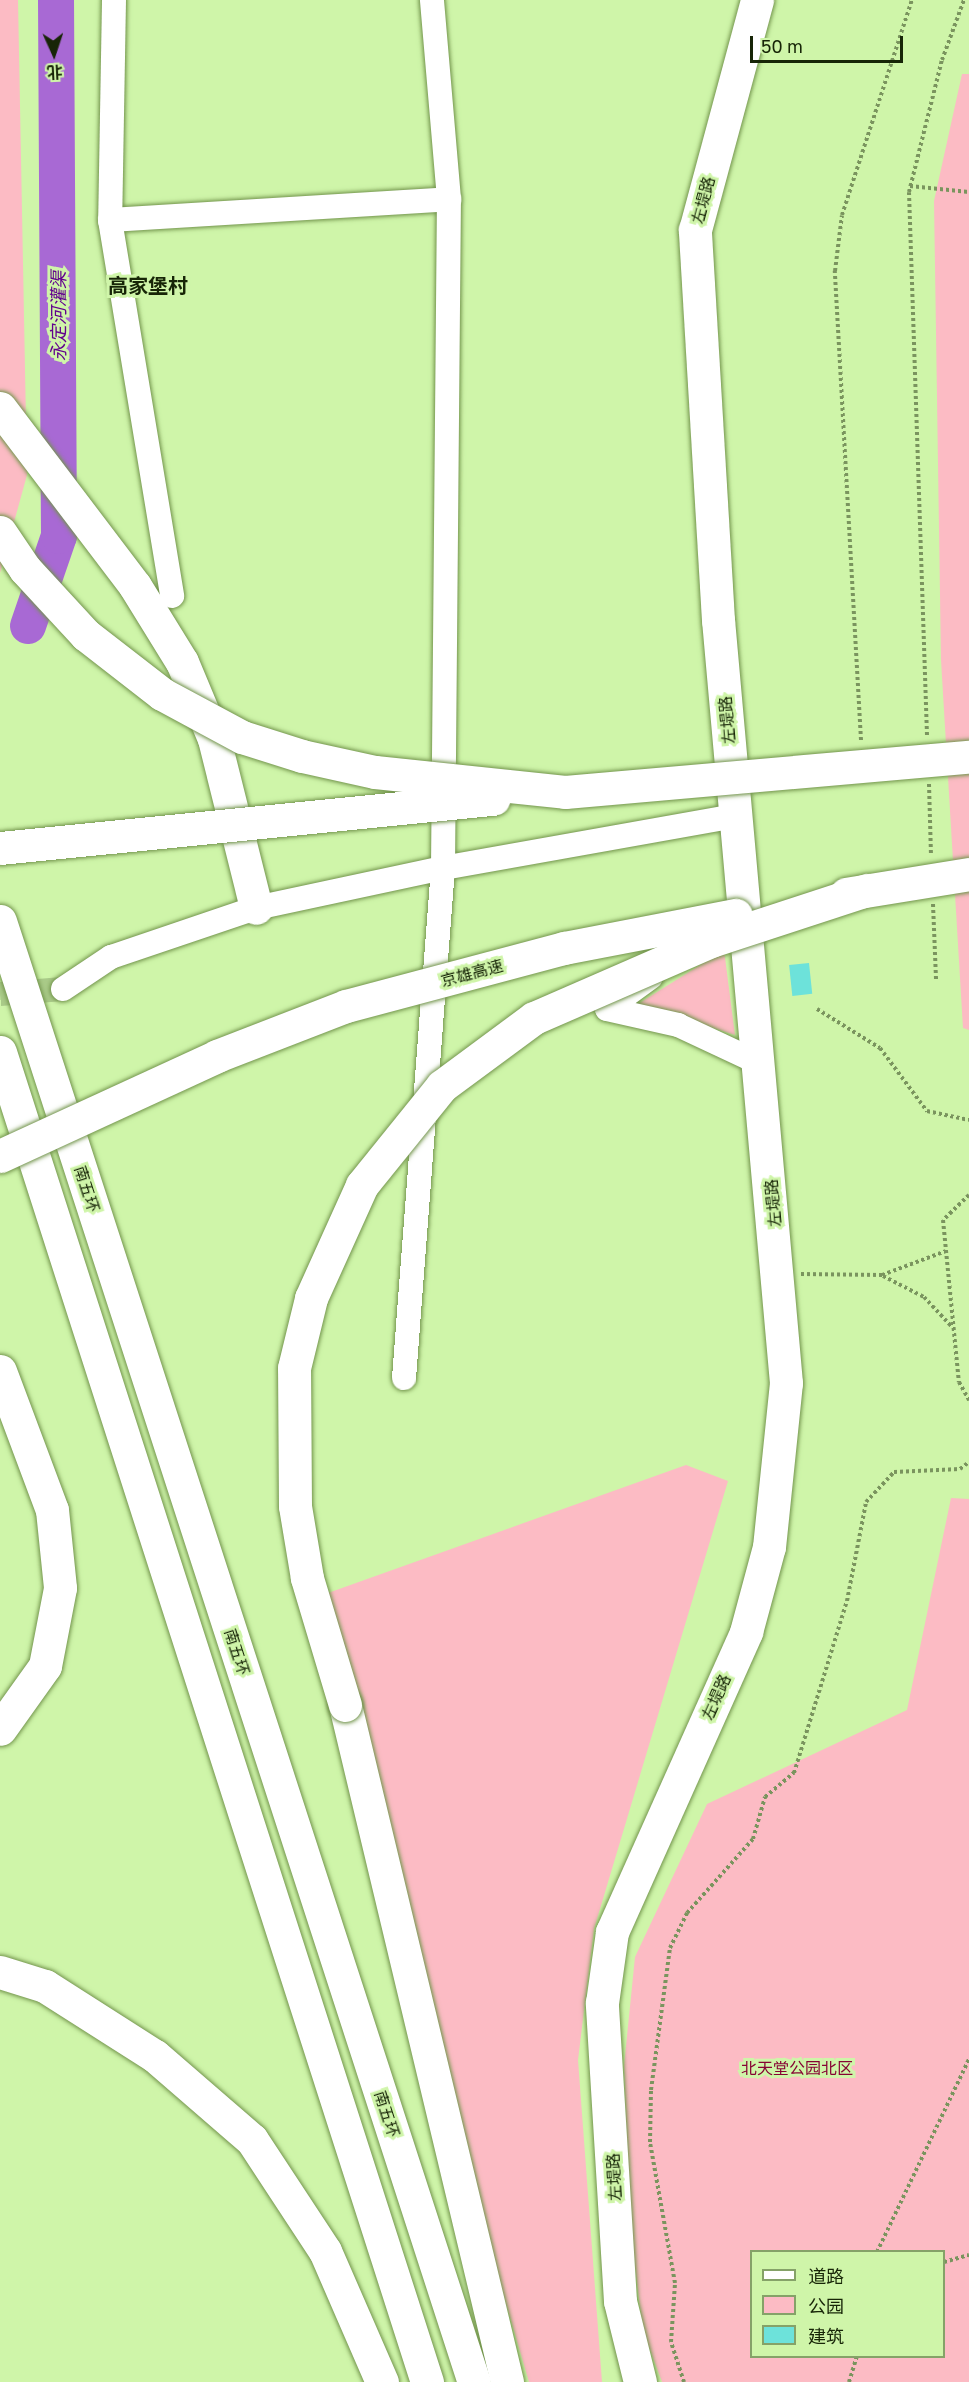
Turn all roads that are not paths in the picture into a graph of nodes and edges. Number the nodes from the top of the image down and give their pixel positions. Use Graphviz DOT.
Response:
graph roads {
  1 [pos="114,0"];
  2 [pos="432,0"];
  3 [pos="757,0"];
  4 [pos="449,199"];
  5 [pos="110,220"];
  6 [pos="0,408"];
  7 [pos="0,532"];
  8 [pos="172,596"];
  9 [pos="969,757"];
  10 [pos="565,792"];
  11 [pos="736,816"];
  12 [pos="0,849"];
  13 [pos="443,868"];
  14 [pos="969,874"];
  15 [pos="867,890"];
  16 [pos="744,897"];
  17 [pos="256,908"];
  18 [pos="0,921"];
  19 [pos="63,989"];
  20 [pos="0,1052"];
  21 [pos="759,1063"];
  22 [pos="0,1156"];
  23 [pos="0,1371"];
  24 [pos="404,1378"];
  25 [pos="0,1729"];
  26 [pos="0,1972"];
  27 [pos="382,2382"];
  28 [pos="427,2382"];
  29 [pos="474,2382"];
  30 [pos="507,2382"];
  31 [pos="640,2382"];
  1 -- 5 [label="street"];
  2 -- 4 [label="street"];
  3 -- 11 [label="main road, 左堤路"];
  4 -- 5 [label="street"];
  4 -- 13 [label="street"];
  5 -- 8 [label="street"];
  6 -- 17 [label="main road"];
  7 -- 10 [label="main road, bridge"];
  9 -- 10 [label="main road, bridge"];
  10 -- 12 [label="main road, bridge"];
  11 -- 13 [label="street"];
  11 -- 16 [label="main road, 左堤路"];
  13 -- 17 [label="street"];
  13 -- 24 [label="street"];
  14 -- 15 [label="main road, 京雄高速, bridge"];
  15 -- 22 [label="main road, 京雄高速, bridge"];
  15 -- 30 [label="main road, bridge"];
  16 -- 21 [label="main road, 左堤路"];
  16 -- 21 [label="street"];
  17 -- 19 [label="street"];
  18 -- 29 [label="main road, 南五环"];
  20 -- 28 [label="main road"];
  21 -- 31 [label="main road, 左堤路"];
  23 -- 25 [label="main road"];
  26 -- 27 [label="main road"];
}
